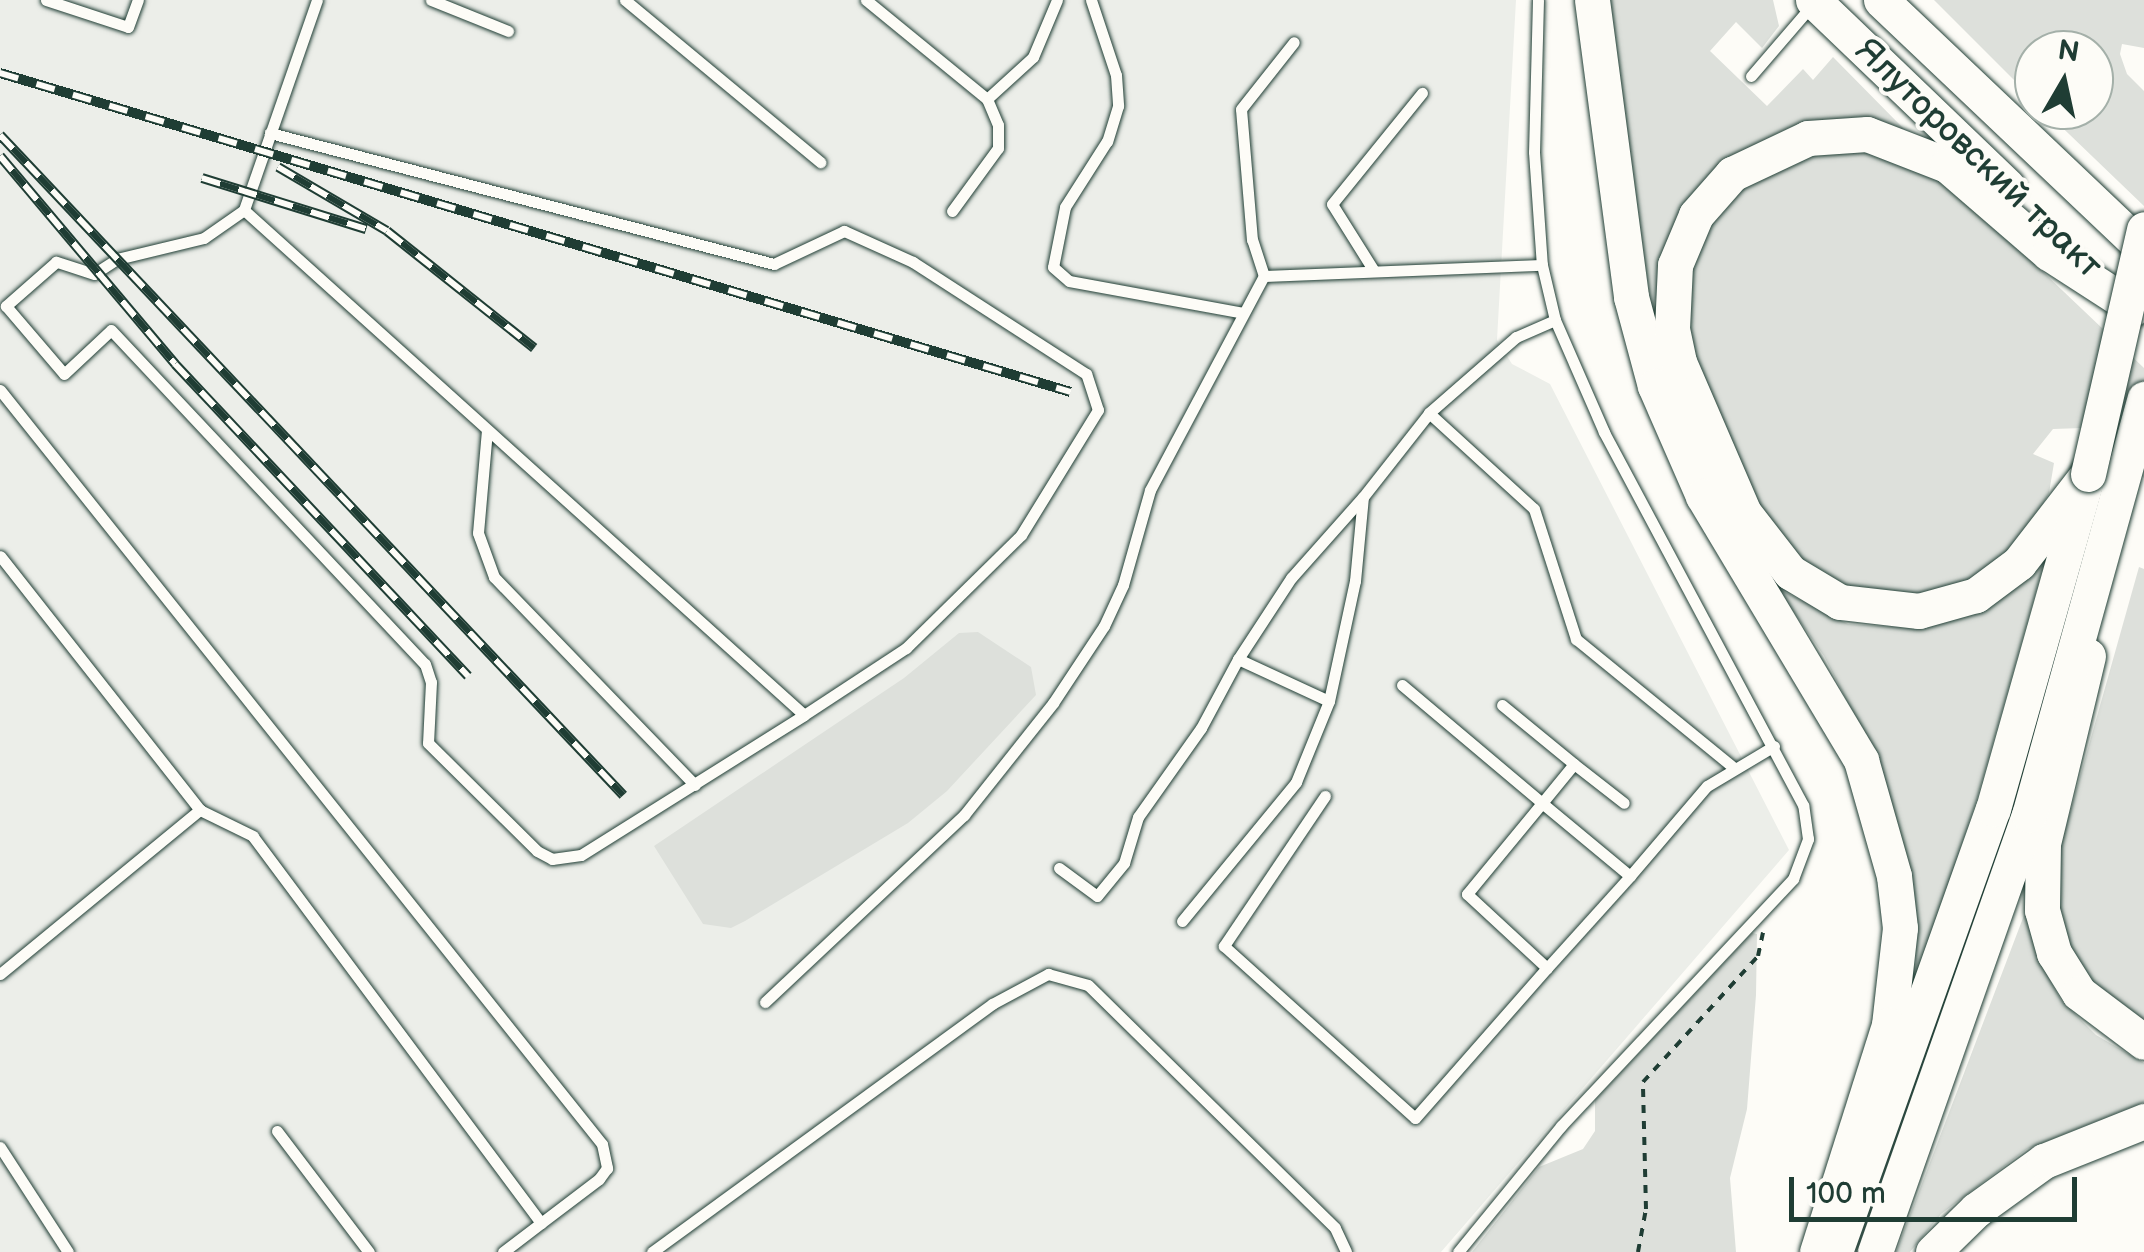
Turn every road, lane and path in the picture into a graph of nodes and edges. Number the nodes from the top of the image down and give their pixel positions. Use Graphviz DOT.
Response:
graph roads {
  1 [pos="46,0"];
  2 [pos="138,0"];
  3 [pos="316,0"];
  4 [pos="430,0"];
  5 [pos="625,0"];
  6 [pos="866,0"];
  7 [pos="1057,0"];
  8 [pos="1090,0"];
  9 [pos="1538,0"];
  10 [pos="1592,0"];
  11 [pos="1881,0"];
  12 [pos="1910,0"];
  13 [pos="1814,1"];
  14 [pos="508,31"];
  15 [pos="1294,42"];
  16 [pos="1751,76"];
  17 [pos="1422,93"];
  18 [pos="986,98"];
  19 [pos="270,133"];
  20 [pos="820,162"];
  21 [pos="2068,178"];
  22 [pos="244,210"];
  23 [pos="952,211"];
  24 [pos="2144,229"];
  25 [pos="2144,250"];
  26 [pos="1542,265"];
  27 [pos="1374,271"];
  28 [pos="1264,276"];
  29 [pos="1242,313"];
  30 [pos="2139,313"];
  31 [pos="1554,320"];
  32 [pos="0,390"];
  33 [pos="2144,399"];
  34 [pos="1429,413"];
  35 [pos="487,430"];
  36 [pos="2088,474"];
  37 [pos="1363,496"];
  38 [pos="2117,509"];
  39 [pos="0,556"];
  40 [pos="1238,659"];
  41 [pos="1402,685"];
  42 [pos="1329,701"];
  43 [pos="1502,705"];
  44 [pos="804,715"];
  45 [pos="1774,746"];
  46 [pos="1574,764"];
  47 [pos="1734,768"];
  48 [pos="695,785"];
  49 [pos="1325,796"];
  50 [pos="1542,803"];
  51 [pos="1624,803"];
  52 [pos="200,810"];
  53 [pos="1058,868"];
  54 [pos="1630,876"];
  55 [pos="1764,910"];
  56 [pos="1182,921"];
  57 [pos="1547,968"];
  58 [pos="0,974"];
  59 [pos="765,1002"];
  60 [pos="2144,1042"];
  61 [pos="2144,1121"];
  62 [pos="277,1131"];
  63 [pos="0,1147"];
  64 [pos="541,1223"];
  65 [pos="68,1252"];
  66 [pos="369,1252"];
  67 [pos="503,1252"];
  68 [pos="652,1252"];
  69 [pos="1346,1252"];
  70 [pos="1458,1252"];
  71 [pos="1638,1252"];
  72 [pos="1817,1252"];
  73 [pos="1834,1252"];
  74 [pos="1875,1252"];
  75 [pos="1933,1252"];
  1 -- 2 [label="lane"];
  3 -- 19 [label="lane"];
  4 -- 14 [label="lane"];
  5 -- 20 [label="lane"];
  6 -- 18 [label="lane"];
  7 -- 18 [label="lane"];
  8 -- 29 [label="lane"];
  9 -- 26 [label="lane"];
  10 -- 72 [label="main road"];
  11 -- 21 [label="main road, Ялуторовский тракт"];
  12 -- 21 [label="main road"];
  13 -- 16 [label="lane"];
  13 -- 30 [label="main road, Ялуторовский тракт"];
  15 -- 28 [label="lane"];
  17 -- 27 [label="lane"];
  18 -- 23 [label="lane"];
  19 -- 22 [label="lane"];
  19 -- 44 [label="lane"];
  21 -- 25 [label="main road, Ялуторовский тракт"];
  22 -- 35 [label="lane"];
  22 -- 48 [label="lane"];
  24 -- 36 [label="main road, bridge"];
  26 -- 27 [label="lane"];
  26 -- 31 [label="lane"];
  27 -- 28 [label="lane"];
  28 -- 29 [label="lane"];
  29 -- 59 [label="lane"];
  30 -- 36 [label="main road"];
  31 -- 34 [label="lane"];
  31 -- 45 [label="lane"];
  32 -- 64 [label="lane"];
  33 -- 38 [label="main road"];
  34 -- 37 [label="lane"];
  34 -- 47 [label="lane"];
  35 -- 44 [label="lane"];
  35 -- 48 [label="lane"];
  36 -- 73 [label="main road"];
  37 -- 40 [label="lane"];
  37 -- 42 [label="lane"];
  38 -- 60 [label="main road"];
  38 -- 74 [label="main road"];
  39 -- 52 [label="lane"];
  40 -- 42 [label="lane"];
  40 -- 53 [label="lane"];
  41 -- 50 [label="lane"];
  42 -- 56 [label="lane"];
  43 -- 46 [label="lane"];
  44 -- 48 [label="lane"];
  45 -- 47 [label="lane"];
  45 -- 55 [label="lane"];
  46 -- 50 [label="lane"];
  46 -- 51 [label="lane"];
  47 -- 54 [label="lane"];
  49 -- 57 [label="lane"];
  50 -- 54 [label="lane"];
  50 -- 57 [label="lane"];
  52 -- 58 [label="lane"];
  52 -- 64 [label="lane"];
  54 -- 57 [label="lane"];
  55 -- 70 [label="lane"];
  55 -- 71 [label="path"];
  61 -- 75 [label="main road"];
  62 -- 66 [label="lane"];
  63 -- 65 [label="lane"];
  64 -- 67 [label="lane"];
  68 -- 69 [label="lane"];
}
